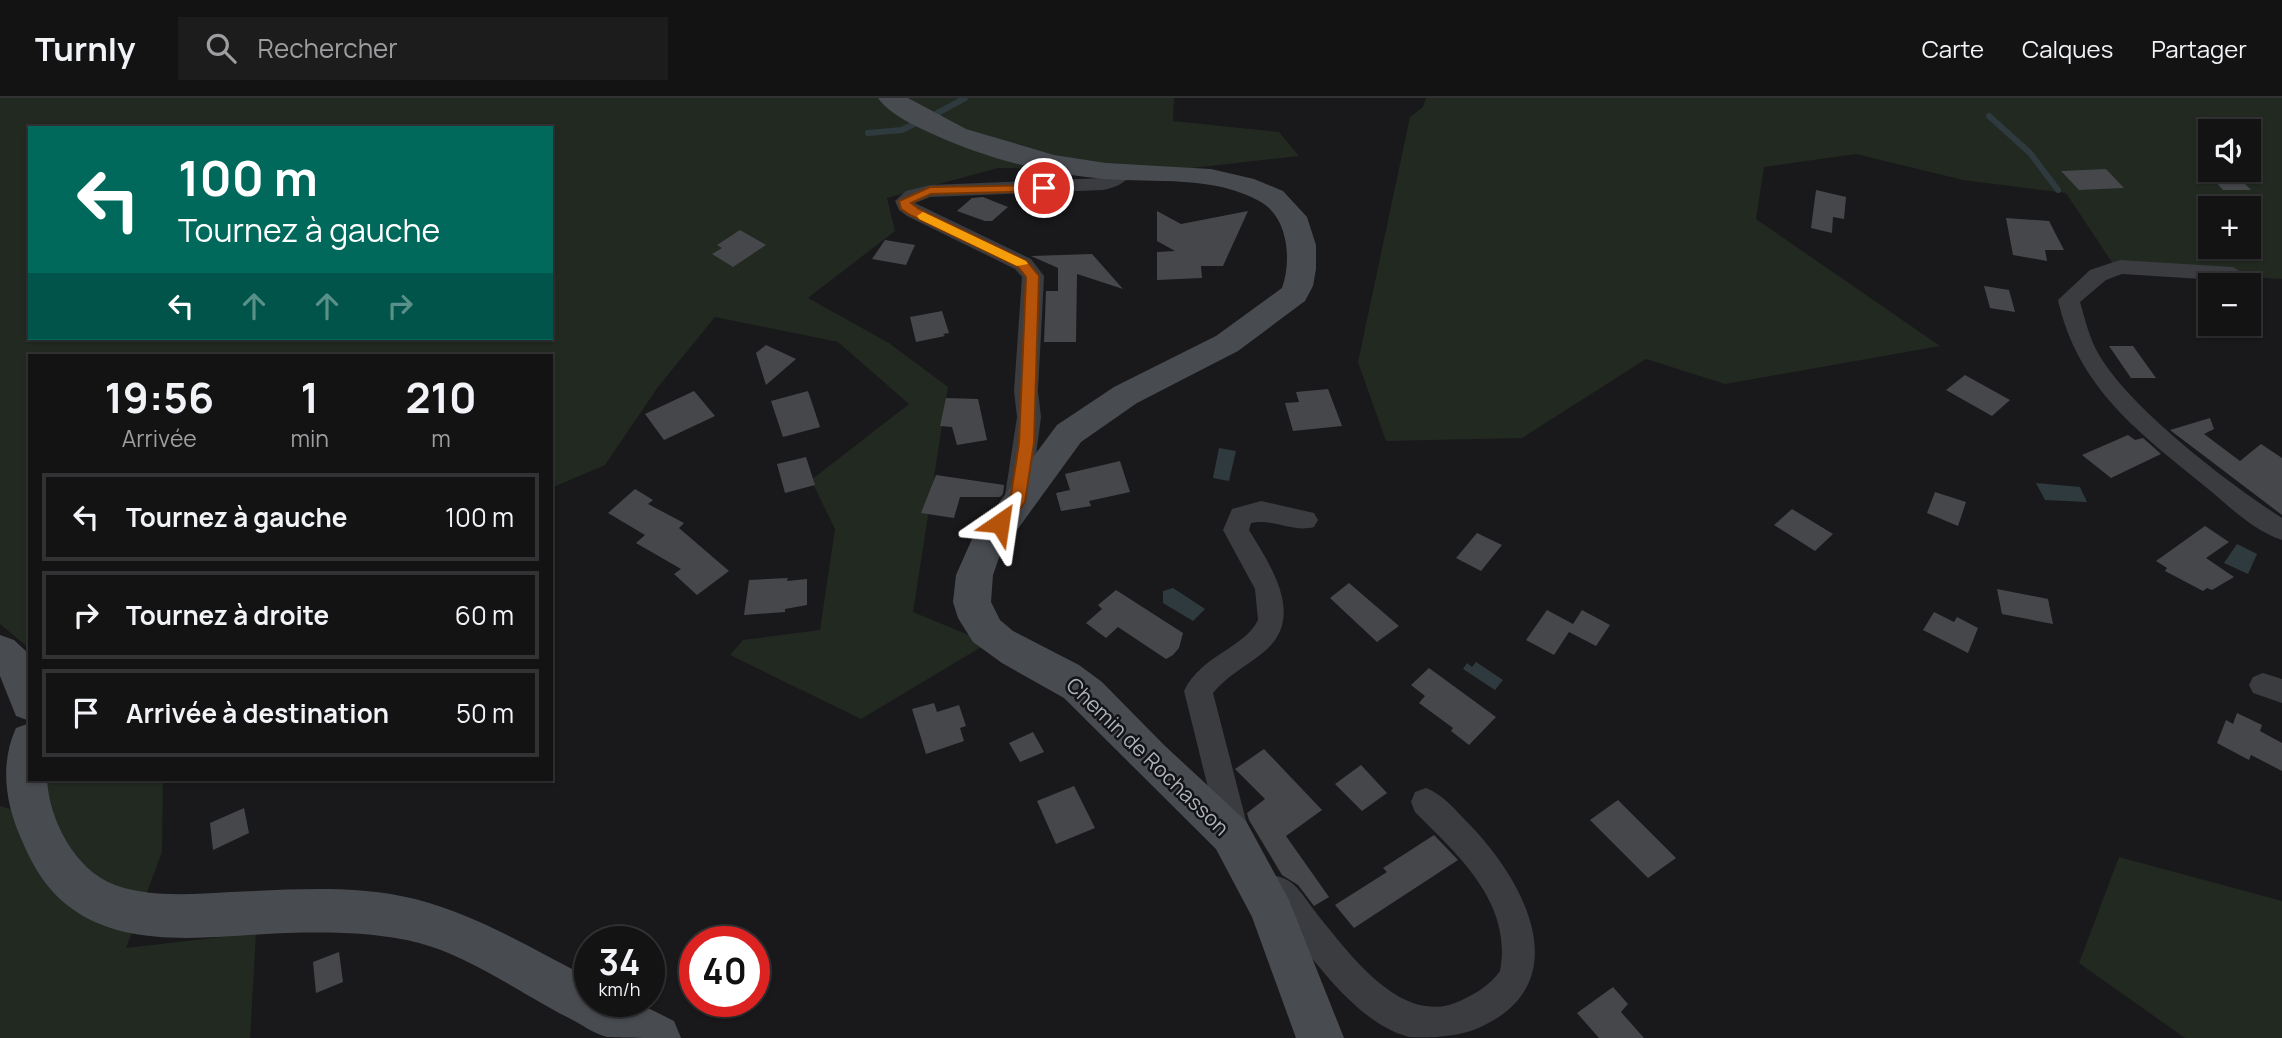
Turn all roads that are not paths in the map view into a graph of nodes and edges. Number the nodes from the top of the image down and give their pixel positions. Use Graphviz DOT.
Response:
graph roads {
  1 [pos="891,98"];
  2 [pos="1122,174"];
  3 [pos="2217,273"];
  4 [pos="1017,502"];
  5 [pos="1305,520"];
  6 [pos="2282,530"];
  7 [pos="0,651"];
  8 [pos="28,696"];
  9 [pos="28,772"];
  10 [pos="1426,802"];
  11 [pos="1236,840"];
  12 [pos="1261,887"];
  13 [pos="657,1038"];
  14 [pos="1320,1038"];
  1 -- 2 [label="street, Chemin de Rochasson"];
  2 -- 4 [label="street"];
  2 -- 4 [label="street, Chemin de Rochasson"];
  3 -- 6 [label="street"];
  4 -- 11 [label="street, Chemin de Rochasson"];
  5 -- 11 [label="street, Chemin de Rochasson"];
  7 -- 8 [label="street"];
  9 -- 13 [label="street"];
  10 -- 12 [label="street"];
  11 -- 12 [label="street, Chemin de Rochasson"];
  12 -- 14 [label="street, Chemin de Rochasson"];
}
